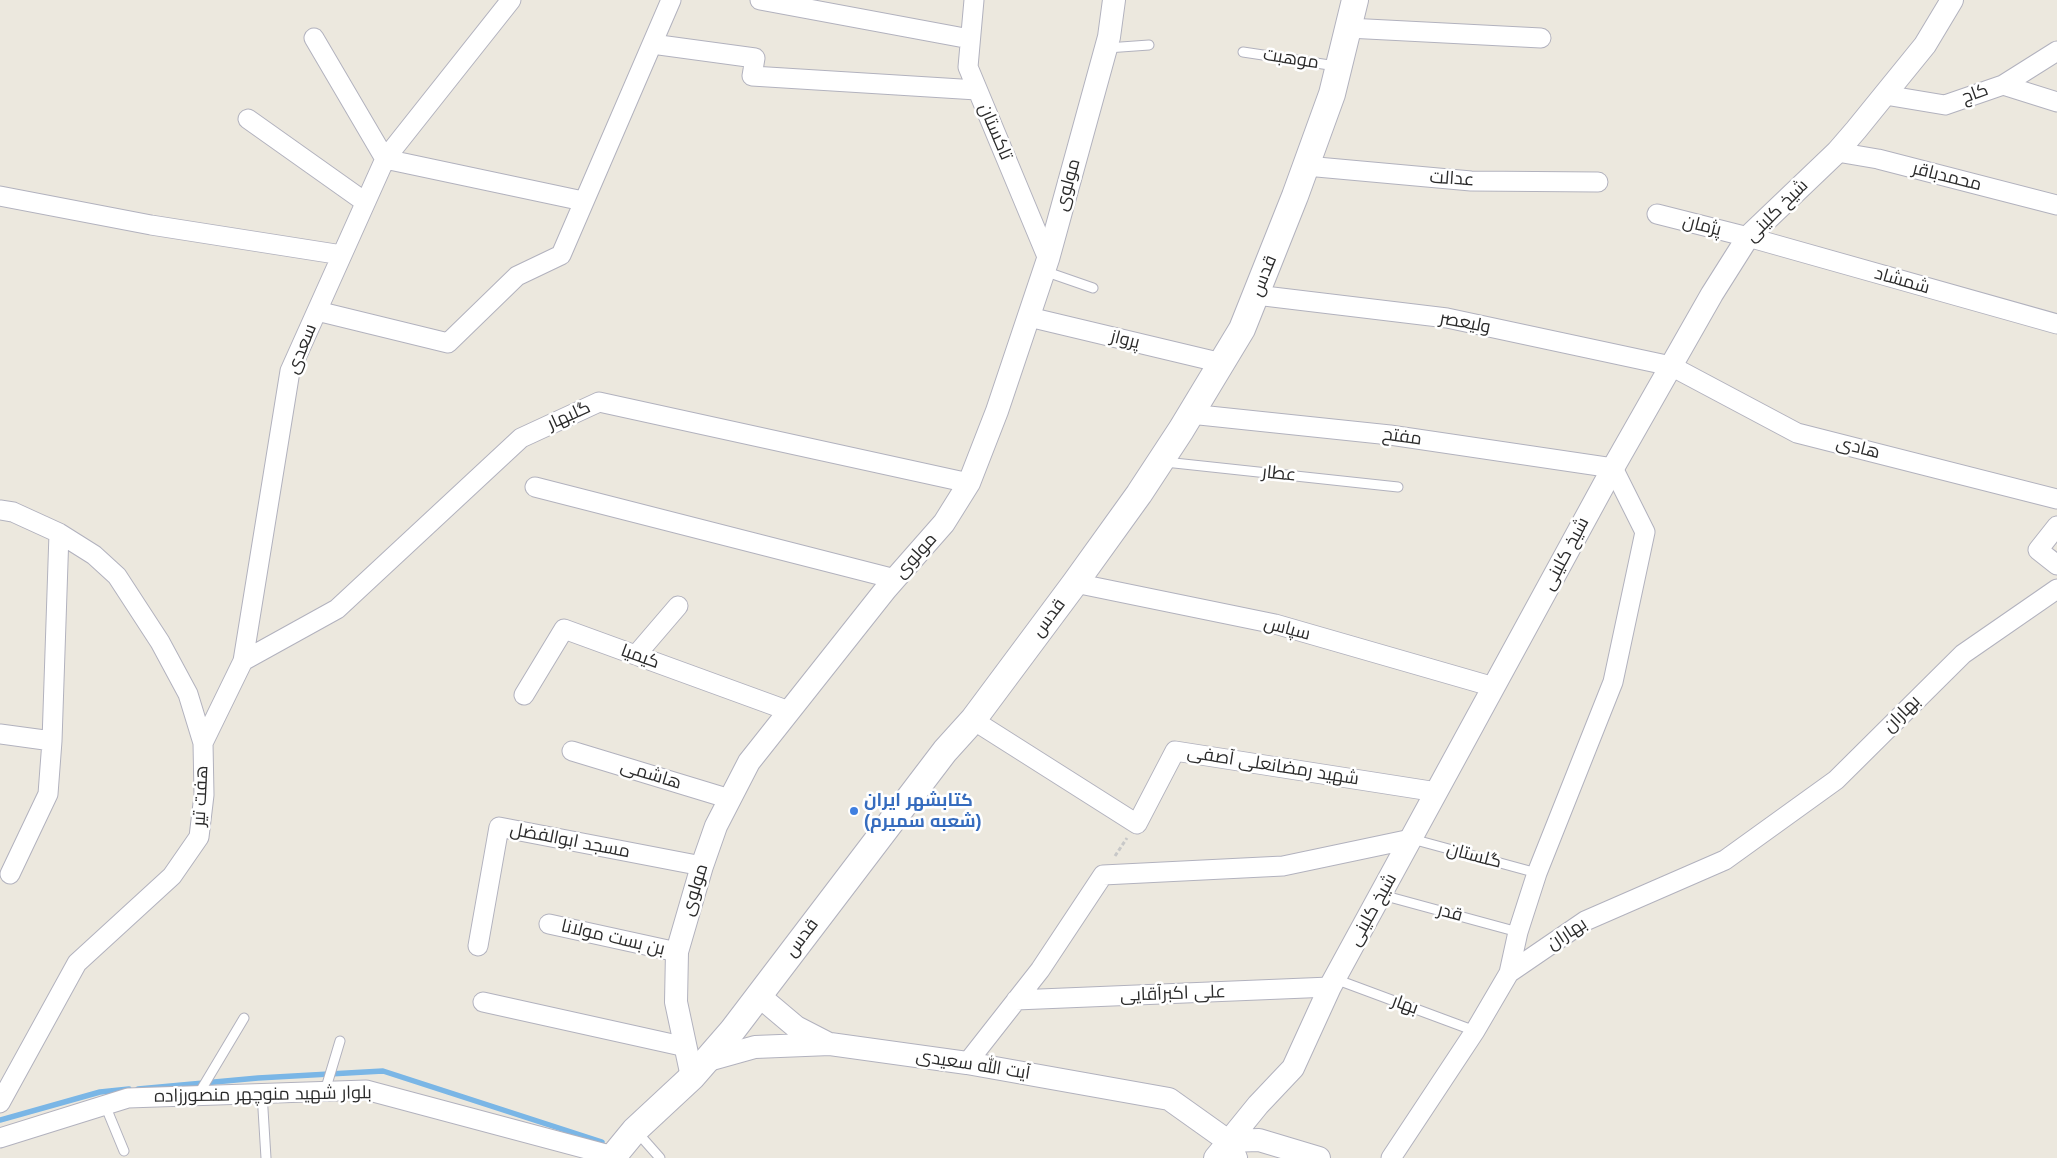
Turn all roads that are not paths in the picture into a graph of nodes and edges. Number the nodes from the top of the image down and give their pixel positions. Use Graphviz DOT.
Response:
graph roads {
  1 [pos="511,0"];
  2 [pos="671,0"];
  3 [pos="760,0"];
  4 [pos="974,0"];
  5 [pos="1114,0"];
  6 [pos="1355,0"];
  7 [pos="1952,0"];
  8 [pos="1348,28"];
  9 [pos="314,38"];
  10 [pos="1541,38"];
  11 [pos="970,39"];
  12 [pos="652,44"];
  13 [pos="1149,45"];
  14 [pos="1106,48"];
  15 [pos="2057,51"];
  16 [pos="1243,52"];
  17 [pos="1339,66"];
  18 [pos="2003,84"];
  19 [pos="977,90"];
  20 [pos="1885,95"];
  21 [pos="2057,102"];
  22 [pos="248,119"];
  23 [pos="1837,152"];
  24 [pos="385,158"];
  25 [pos="1306,166"];
  26 [pos="1598,182"];
  27 [pos="0,196"];
  28 [pos="584,201"];
  29 [pos="366,202"];
  30 [pos="2057,205"];
  31 [pos="1657,214"];
  32 [pos="1748,237"];
  33 [pos="342,255"];
  34 [pos="1046,265"];
  35 [pos="1093,288"];
  36 [pos="1256,295"];
  37 [pos="317,311"];
  38 [pos="1029,317"];
  39 [pos="2057,324"];
  40 [pos="1222,363"];
  41 [pos="1671,366"];
  42 [pos="1190,414"];
  43 [pos="1160,462"];
  44 [pos="1613,468"];
  45 [pos="969,483"];
  46 [pos="535,487"];
  47 [pos="1398,487"];
  48 [pos="2057,499"];
  49 [pos="0,510"];
  50 [pos="2057,526"];
  51 [pos="59,533"];
  52 [pos="2057,565"];
  53 [pos="895,579"];
  54 [pos="1076,583"];
  55 [pos="2057,589"];
  56 [pos="678,606"];
  57 [pos="636,655"];
  58 [pos="243,661"];
  59 [pos="1494,687"];
  60 [pos="524,695"];
  61 [pos="789,711"];
  62 [pos="972,720"];
  63 [pos="0,734"];
  64 [pos="52,741"];
  65 [pos="203,743"];
  66 [pos="572,751"];
  67 [pos="1438,792"];
  68 [pos="730,799"];
  69 [pos="1411,839"];
  70 [pos="702,866"];
  71 [pos="1537,873"];
  72 [pos="10,874"];
  73 [pos="1382,895"];
  74 [pos="549,924"];
  75 [pos="1518,932"];
  76 [pos="478,946"];
  77 [pos="676,952"];
  78 [pos="1509,973"];
  79 [pos="1332,983"];
  80 [pos="758,995"];
  81 [pos="1016,1000"];
  82 [pos="483,1002"];
  83 [pos="244,1018"];
  84 [pos="1475,1032"];
  85 [pos="340,1041"];
  86 [pos="830,1044"];
  87 [pos="694,1061"];
  88 [pos="967,1063"];
  89 [pos="326,1086"];
  90 [pos="200,1093"];
  91 [pos="262,1093"];
  92 [pos="2,1094"];
  93 [pos="105,1105"];
  94 [pos="635,1130"];
  95 [pos="0,1138"];
  96 [pos="124,1151"];
  97 [pos="1226,1152"];
  98 [pos="612,1157"];
  99 [pos="266,1158"];
  100 [pos="660,1158"];
  101 [pos="1319,1158"];
  102 [pos="1391,1158"];
  1 -- 24 [label="street, سعدی"];
  2 -- 12 [label="street"];
  3 -- 11 [label="street"];
  4 -- 11 [label="street, تاکستان"];
  5 -- 14 [label="street, مولوی"];
  6 -- 8 [label="main road, قدس"];
  7 -- 20 [label="street, شیخ کلینی"];
  8 -- 10 [label="street"];
  8 -- 17 [label="main road, قدس"];
  9 -- 24 [label="street"];
  11 -- 19 [label="street, تاکستان"];
  12 -- 19 [label="street"];
  12 -- 28 [label="street"];
  13 -- 14 [label="lane"];
  14 -- 34 [label="street, مولوی"];
  15 -- 18 [label="street, کاج"];
  16 -- 17 [label="lane, موهبت"];
  17 -- 25 [label="main road, قدس"];
  18 -- 20 [label="street, کاج"];
  18 -- 21 [label="street"];
  19 -- 34 [label="street, تاکستان"];
  20 -- 23 [label="street, شیخ کلینی"];
  22 -- 29 [label="street"];
  23 -- 30 [label="street, محمدباقر"];
  23 -- 32 [label="street, شیخ کلینی"];
  24 -- 28 [label="street"];
  24 -- 29 [label="street, سعدی"];
  25 -- 26 [label="street, عدالت"];
  25 -- 36 [label="main road, قدس"];
  27 -- 33 [label="street"];
  28 -- 37 [label="street"];
  29 -- 33 [label="street, سعدی"];
  31 -- 32 [label="street, پژمان"];
  32 -- 39 [label="street, شمشاد"];
  32 -- 41 [label="street, شیخ کلینی"];
  33 -- 37 [label="street, سعدی"];
  34 -- 35 [label="lane"];
  34 -- 38 [label="street, مولوی"];
  36 -- 40 [label="main road, قدس"];
  36 -- 41 [label="street, ولیعصر"];
  37 -- 58 [label="street, سعدی"];
  38 -- 40 [label="street, پرواز"];
  38 -- 45 [label="street, مولوی"];
  40 -- 42 [label="main road, قدس"];
  41 -- 44 [label="street, شیخ کلینی"];
  41 -- 48 [label="street, هادی"];
  42 -- 43 [label="main road, قدس"];
  42 -- 44 [label="street, مفتح"];
  43 -- 47 [label="lane, عطار"];
  43 -- 54 [label="main road, قدس"];
  44 -- 59 [label="street, شیخ کلینی"];
  44 -- 71 [label="street, بهاران"];
  45 -- 53 [label="street, مولوی"];
  45 -- 58 [label="street, گلبهار"];
  46 -- 53 [label="street"];
  49 -- 51 [label="street, هفت تیر"];
  50 -- 52 [label="street"];
  51 -- 64 [label="street"];
  51 -- 65 [label="street, هفت تیر"];
  53 -- 61 [label="street, مولوی"];
  54 -- 59 [label="street, سپاس"];
  54 -- 62 [label="main road, قدس"];
  55 -- 78 [label="street, بهاران"];
  56 -- 57 [label="street"];
  57 -- 60 [label="street, کیمیا"];
  57 -- 61 [label="street, کیمیا"];
  58 -- 65 [label="street, سعدی"];
  59 -- 67 [label="street, شیخ کلینی"];
  61 -- 68 [label="street, مولوی"];
  62 -- 67 [label="street, شهید رمضانعلی آصفی"];
  62 -- 80 [label="main road, قدس"];
  63 -- 64 [label="street"];
  64 -- 72 [label="street"];
  65 -- 92 [label="street, هفت تیر"];
  66 -- 68 [label="street, هاشمی"];
  67 -- 69 [label="street, شیخ کلینی"];
  68 -- 70 [label="street, مولوی"];
  69 -- 71 [label="lane, گلستان"];
  69 -- 73 [label="street, شیخ کلینی"];
  69 -- 81 [label="street"];
  70 -- 76 [label="street, مسجد ابوالفضل"];
  70 -- 77 [label="street, مولوی"];
  71 -- 75 [label="street, بهاران"];
  73 -- 75 [label="lane, قدر"];
  73 -- 79 [label="street, شیخ کلینی"];
  74 -- 77 [label="street, بن بست مولانا"];
  75 -- 78 [label="street, بهاران"];
  77 -- 87 [label="street, مولوی"];
  78 -- 84 [label="street"];
  79 -- 81 [label="street, علی اکبرآقایی"];
  79 -- 84 [label="lane, بهار"];
  79 -- 97 [label="street, شیخ کلینی"];
  80 -- 86 [label="street"];
  80 -- 87 [label="main road, قدس"];
  81 -- 88 [label="street"];
  82 -- 87 [label="street"];
  83 -- 90 [label="lane"];
  84 -- 102 [label="street"];
  85 -- 89 [label="lane"];
  86 -- 87 [label="street, آیت الله سعیدی"];
  86 -- 88 [label="street, آیت الله سعیدی"];
  87 -- 94 [label="main road, قدس"];
  88 -- 97 [label="street, آیت الله سعیدی"];
  89 -- 91 [label="street, بلوار شهید منوچهر منصورزاده"];
  89 -- 98 [label="street, بلوار شهید منوچهر منصورزاده"];
  90 -- 91 [label="street, بلوار شهید منوچهر منصورزاده"];
  90 -- 93 [label="street, بلوار شهید منوچهر منصورزاده"];
  91 -- 99 [label="lane"];
  93 -- 95 [label="street, بلوار شهید منوچهر منصورزاده"];
  93 -- 96 [label="lane"];
  94 -- 98 [label="main road, قدس"];
  94 -- 100 [label="lane"];
  97 -- 101 [label="street"];
}
